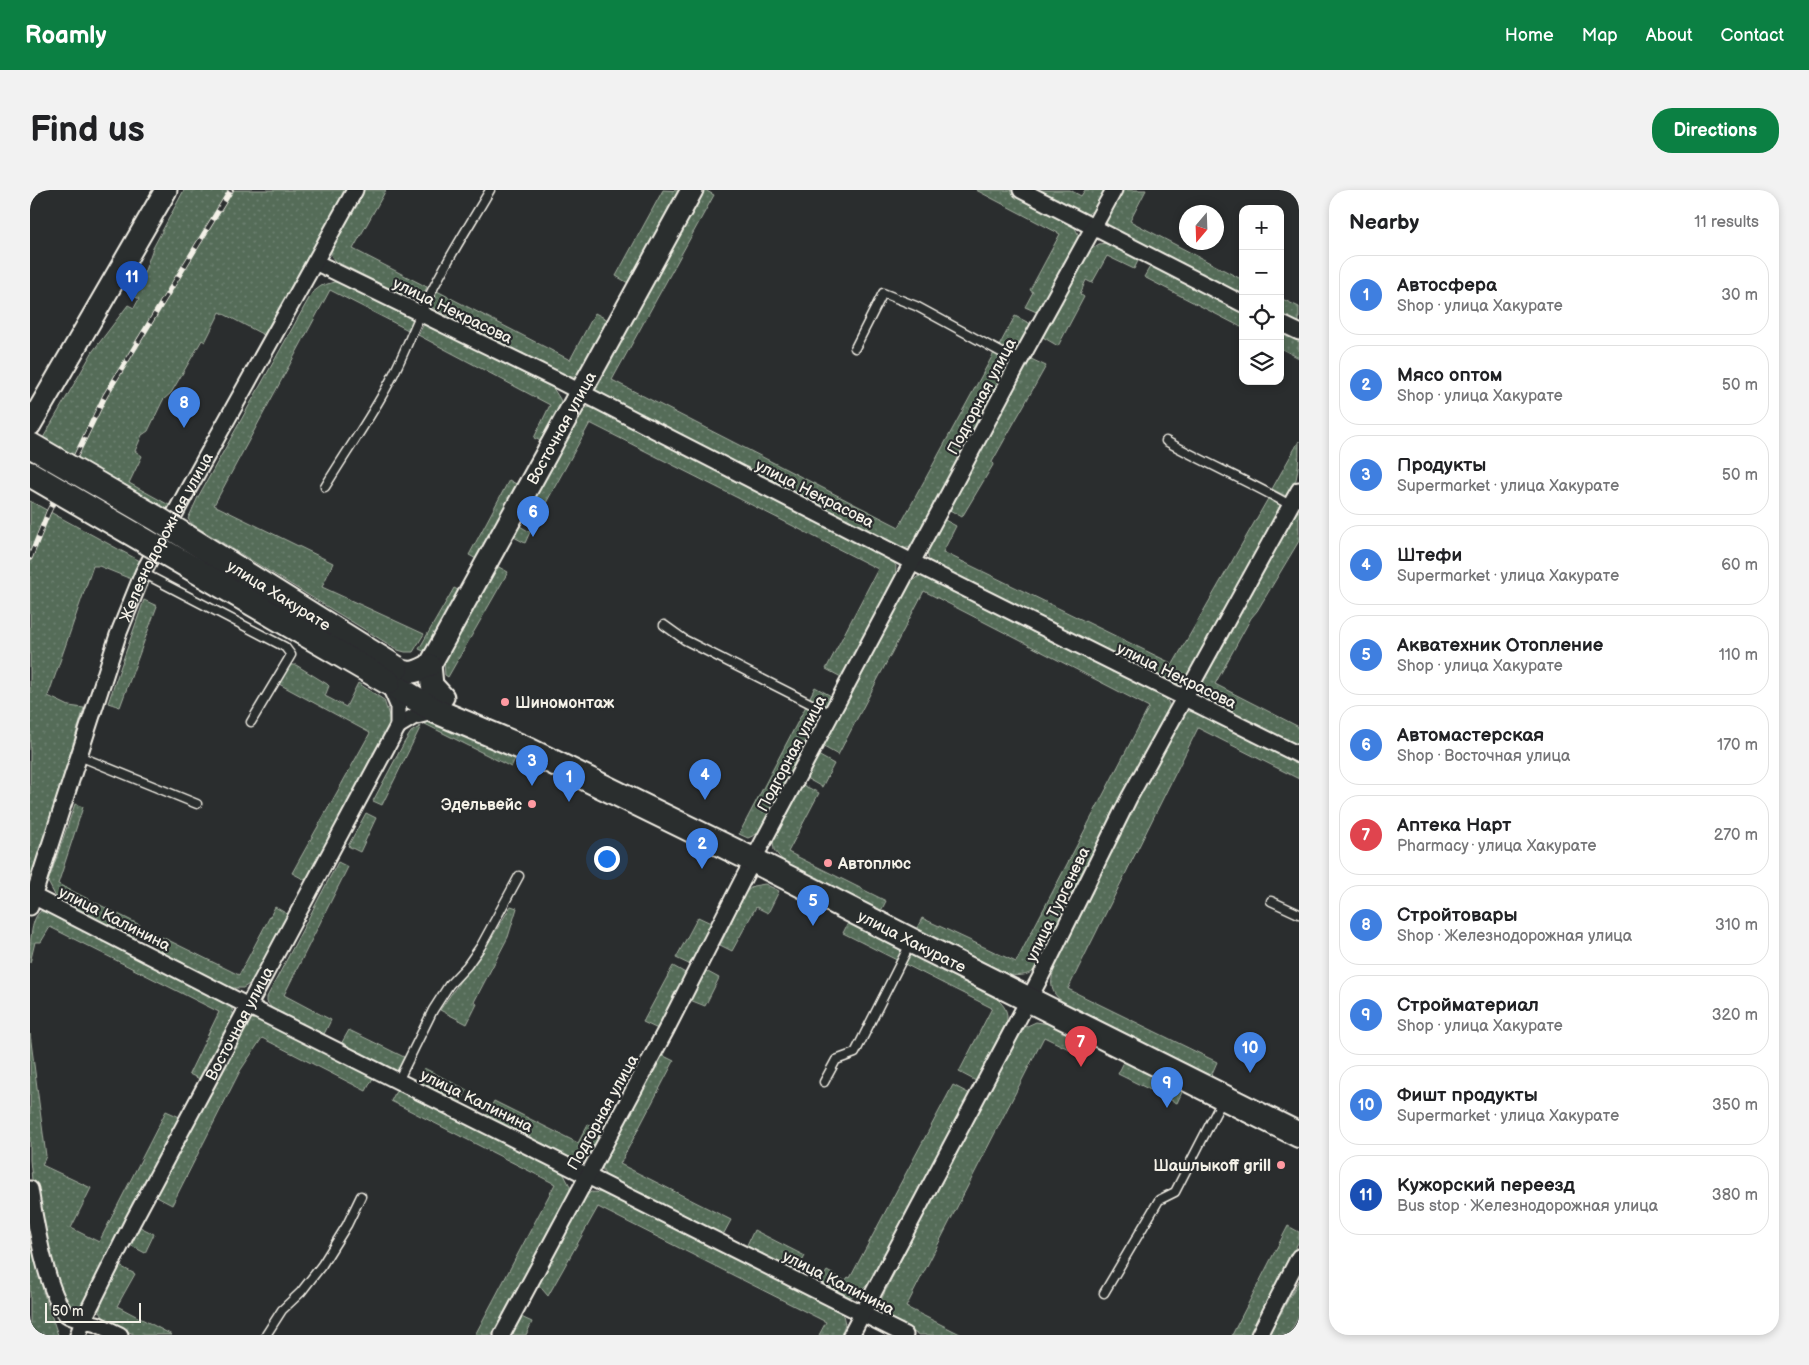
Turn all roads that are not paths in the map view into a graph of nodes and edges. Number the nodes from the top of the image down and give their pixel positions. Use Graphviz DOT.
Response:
graph roads {
  1 [pos="166,190"];
  2 [pos="355,190"];
  3 [pos="490,190"];
  4 [pos="692,190"];
  5 [pos="1021,190"];
  6 [pos="1114,190"];
  7 [pos="1093,228"];
  8 [pos="315,262"];
  9 [pos="1239,302"];
  10 [pos="421,314"];
  11 [pos="1284,325"];
  12 [pos="1299,332"];
  13 [pos="855,348"];
  14 [pos="1019,362"];
  15 [pos="580,392"];
  16 [pos="30,429"];
  17 [pos="1166,441"];
  18 [pos="30,474"];
  19 [pos="326,487"];
  20 [pos="1295,499"];
  21 [pos="912,562"];
  22 [pos="143,573"];
  23 [pos="664,625"];
  24 [pos="430,665"];
  25 [pos="394,673"];
  26 [pos="1183,698"];
  27 [pos="440,704"];
  28 [pos="832,714"];
  29 [pos="251,722"];
  30 [pos="398,726"];
  31 [pos="1299,755"];
  32 [pos="78,756"];
  33 [pos="197,804"];
  34 [pos="753,860"];
  35 [pos="519,876"];
  36 [pos="1271,901"];
  37 [pos="32,902"];
  38 [pos="1299,914"];
  39 [pos="912,941"];
  40 [pos="1028,1000"];
  41 [pos="248,1006"];
  42 [pos="398,1081"];
  43 [pos="824,1082"];
  44 [pos="1224,1097"];
  45 [pos="1299,1135"];
  46 [pos="588,1175"];
  47 [pos="30,1189"];
  48 [pos="360,1196"];
  49 [pos="1299,1258"];
  50 [pos="1104,1293"];
  51 [pos="862,1313"];
  52 [pos="81,1328"];
  53 [pos="120,1335"];
  54 [pos="266,1335"];
  55 [pos="502,1335"];
  56 [pos="851,1335"];
  57 [pos="905,1335"];
  58 [pos="1259,1335"];
  1 -- 16 [label="street"];
  2 -- 8 [label="street, Железнодорожная улица"];
  3 -- 10 [label="lane"];
  4 -- 15 [label="street, Восточная улица"];
  5 -- 7 [label="street"];
  6 -- 7 [label="street, Подгорная улица"];
  7 -- 9 [label="street"];
  7 -- 14 [label="street, Подгорная улица"];
  8 -- 10 [label="street, улица Некрасова"];
  8 -- 22 [label="street, Железнодорожная улица"];
  10 -- 15 [label="street, улица Некрасова"];
  10 -- 19 [label="lane"];
  11 -- 12 [label="street"];
  13 -- 14 [label="lane"];
  14 -- 21 [label="street, Подгорная улица"];
  15 -- 21 [label="street, улица Некрасова"];
  15 -- 24 [label="street, Восточная улица"];
  16 -- 25 [label="main road, улица Хакурате, bridge"];
  17 -- 20 [label="lane"];
  18 -- 25 [label="main road, улица Хакурате, bridge"];
  20 -- 26 [label="street, улица Тургенева"];
  21 -- 26 [label="street, улица Некрасова"];
  21 -- 28 [label="street, Подгорная улица"];
  22 -- 29 [label="lane"];
  22 -- 32 [label="street, Железнодорожная улица"];
  23 -- 28 [label="lane"];
  24 -- 25 [label="street"];
  24 -- 27 [label="street"];
  25 -- 27 [label="main road, улица Хакурате"];
  25 -- 30 [label="street"];
  26 -- 31 [label="street, улица Некрасова"];
  26 -- 40 [label="street, улица Тургенева"];
  27 -- 30 [label="street"];
  27 -- 34 [label="main road, улица Хакурате"];
  28 -- 34 [label="street, Подгорная улица"];
  30 -- 41 [label="street, Восточная улица"];
  32 -- 33 [label="lane"];
  32 -- 37 [label="street, Железнодорожная улица"];
  34 -- 39 [label="main road, улица Хакурате"];
  34 -- 46 [label="street, Подгорная улица"];
  35 -- 42 [label="lane"];
  36 -- 38 [label="lane"];
  37 -- 41 [label="street, улица Калинина"];
  39 -- 40 [label="main road, улица Хакурате"];
  39 -- 43 [label="lane"];
  40 -- 44 [label="main road, улица Хакурате"];
  40 -- 51 [label="street, улица Тургенева"];
  41 -- 42 [label="street, улица Калинина"];
  41 -- 52 [label="street, Восточная улица"];
  42 -- 46 [label="street, улица Калинина"];
  44 -- 45 [label="main road, улица Хакурате"];
  44 -- 50 [label="lane"];
  46 -- 51 [label="street, улица Калинина"];
  46 -- 55 [label="street, Подгорная улица"];
  47 -- 52 [label="street"];
  48 -- 54 [label="lane"];
  49 -- 58 [label="street"];
  51 -- 56 [label="street, улица Тургенева"];
  51 -- 57 [label="street, улица Калинина"];
  52 -- 53 [label="street"];
}
